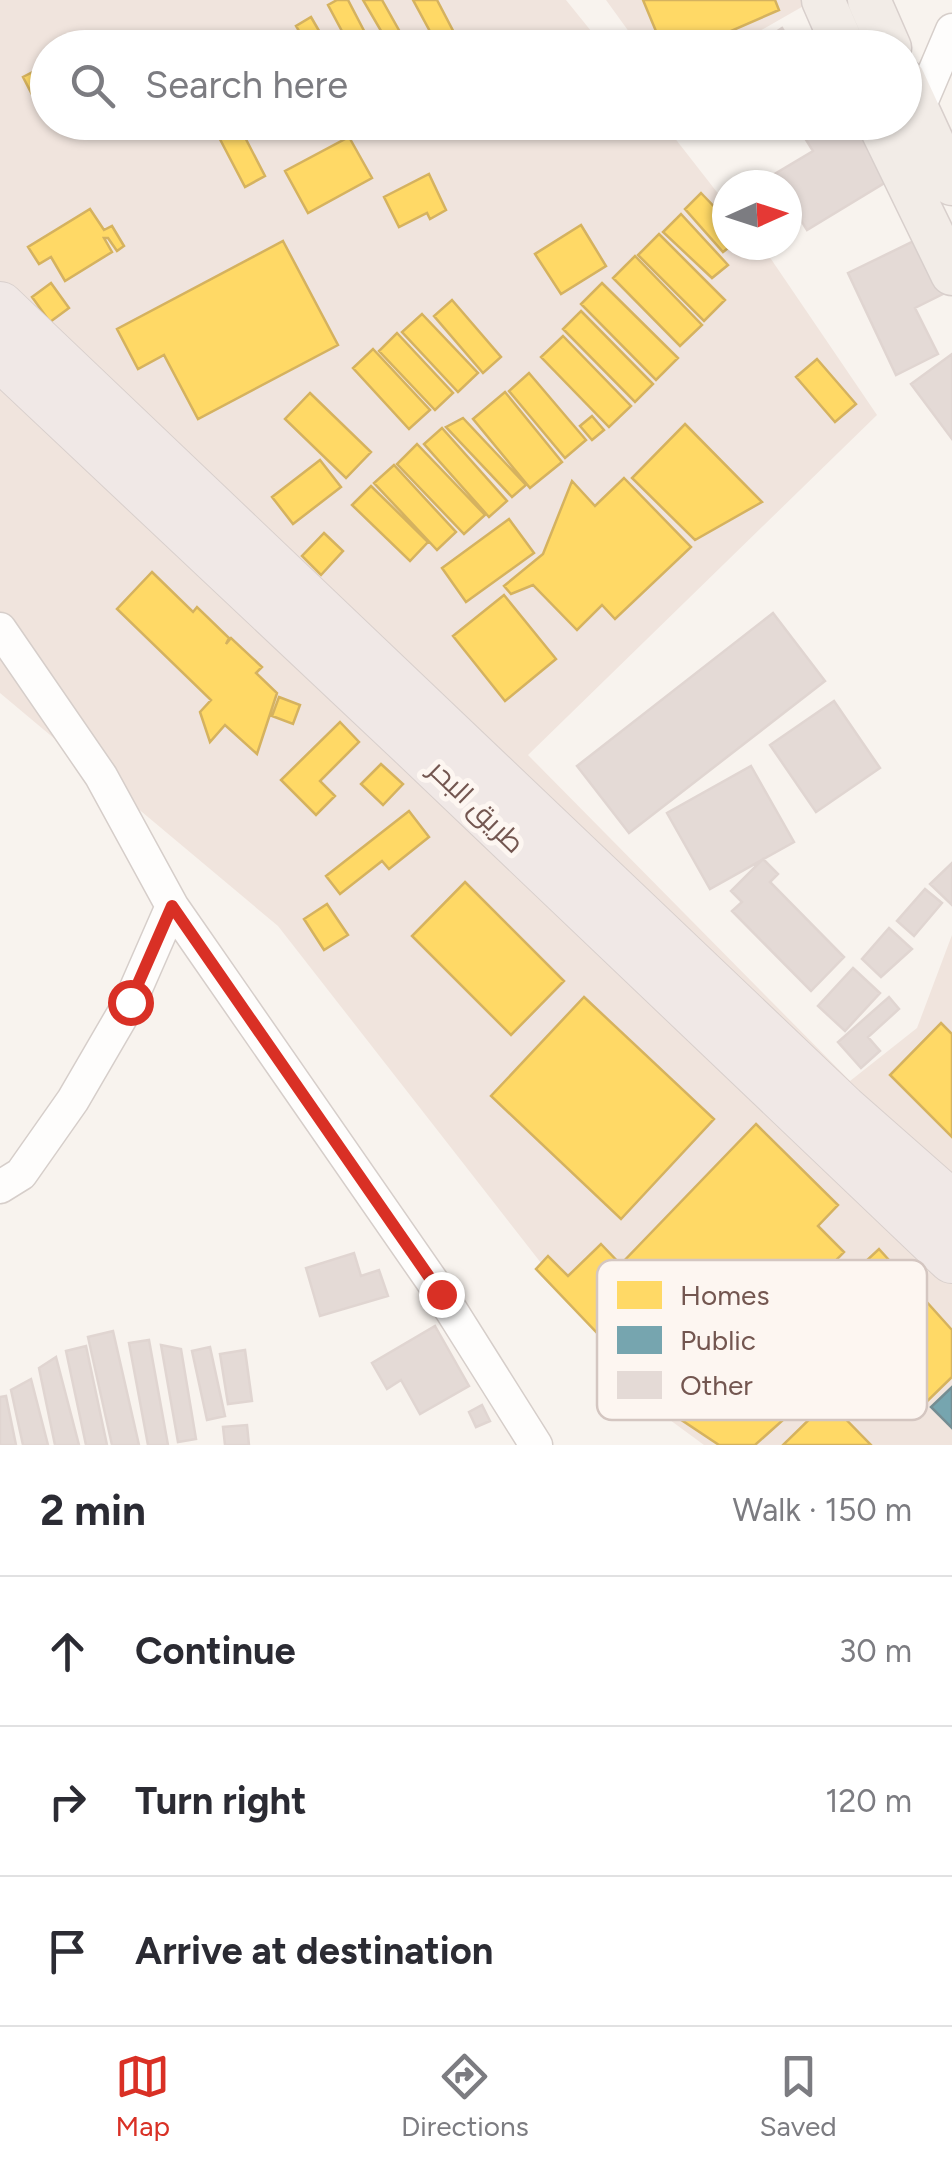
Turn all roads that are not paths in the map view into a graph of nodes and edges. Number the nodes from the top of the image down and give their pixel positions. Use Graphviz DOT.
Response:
graph roads {
  1 [pos="823,0"];
  2 [pos="869,0"];
  3 [pos="836,30"];
  4 [pos="882,30"];
  5 [pos="952,30"];
  6 [pos="922,76"];
  7 [pos="906,140"];
  8 [pos="917,140"];
  9 [pos="952,184"];
  10 [pos="952,274"];
  11 [pos="0,306"];
  12 [pos="0,356"];
  13 [pos="0,628"];
  14 [pos="367,678"];
  15 [pos="172,906"];
  16 [pos="0,1187"];
  17 [pos="947,1231"];
  18 [pos="536,1445"];
  1 -- 3 [label="main road"];
  2 -- 4 [label="main road"];
  5 -- 6 [label="street"];
  7 -- 10 [label="main road"];
  8 -- 9 [label="main road"];
  11 -- 14 [label="highway, طريق البحر"];
  12 -- 14 [label="highway, طريق البحر"];
  13 -- 15 [label="street"];
  14 -- 17 [label="highway, طريق البحر"];
  15 -- 16 [label="street"];
  15 -- 18 [label="street"];
}
